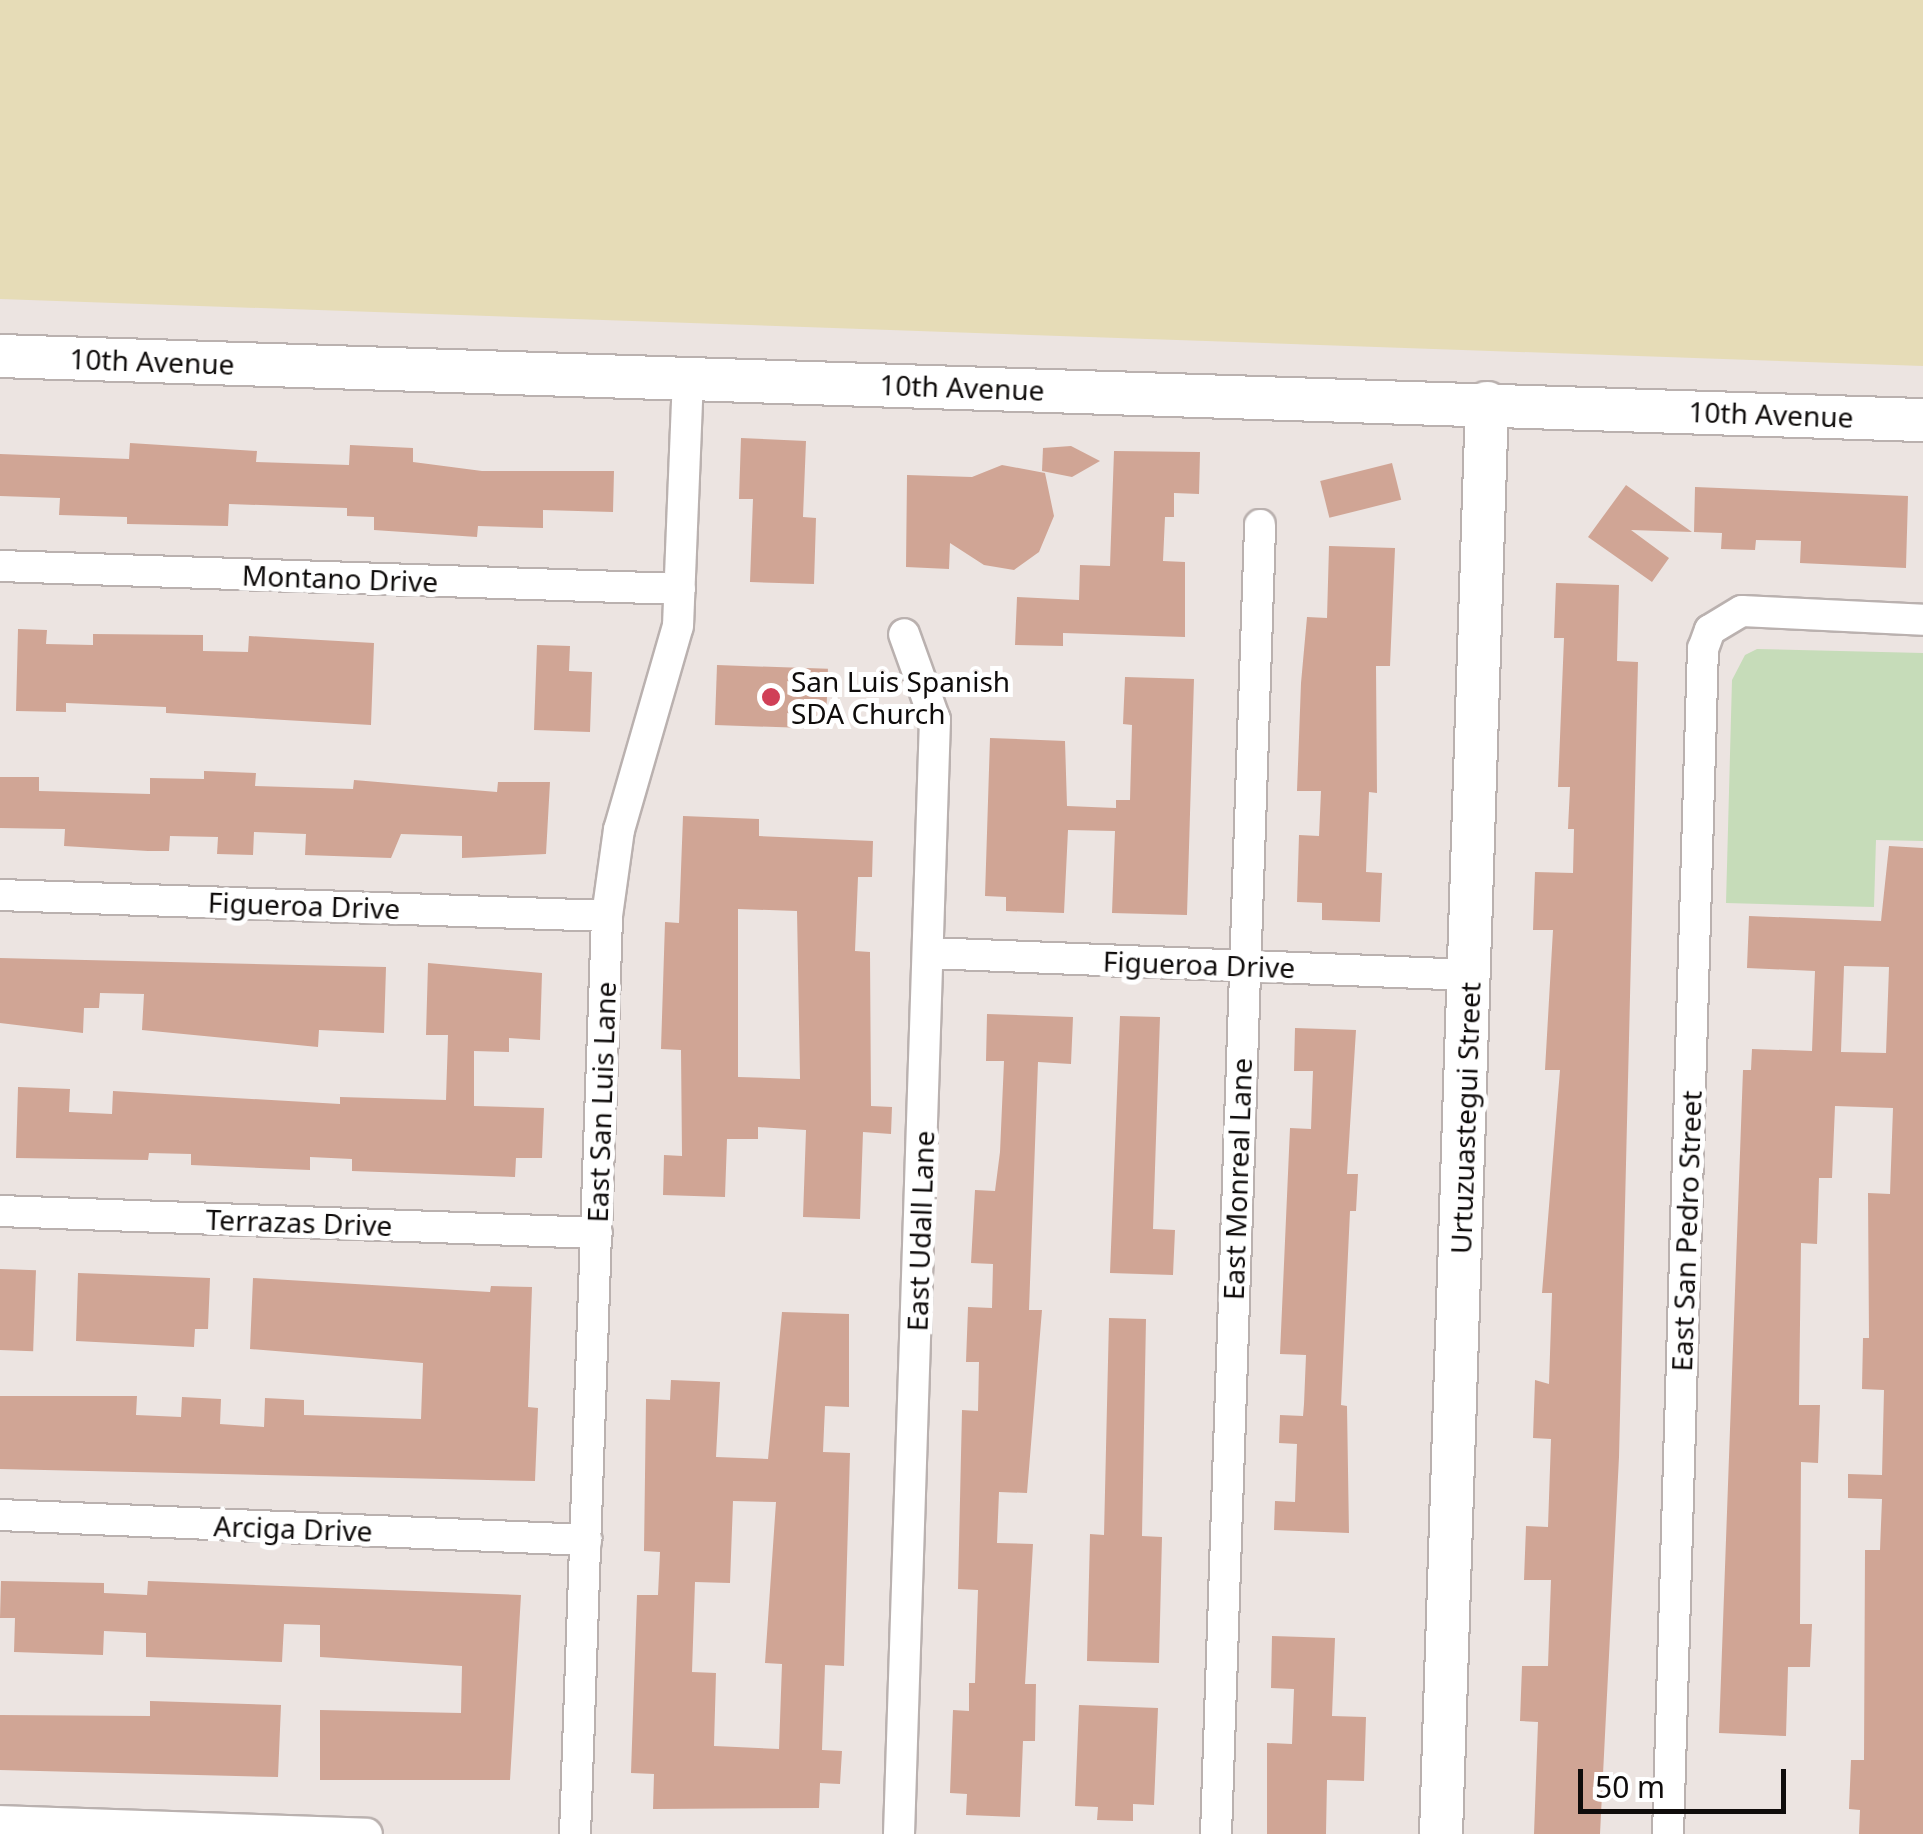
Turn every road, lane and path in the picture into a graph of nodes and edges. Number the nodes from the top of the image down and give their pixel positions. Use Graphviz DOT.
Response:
graph roads {
  1 [pos="0,356"];
  2 [pos="688,379"];
  3 [pos="1487,403"];
  4 [pos="1923,420"];
  5 [pos="1260,524"];
  6 [pos="0,566"];
  7 [pos="680,589"];
  8 [pos="1923,620"];
  9 [pos="904,634"];
  10 [pos="0,895"];
  11 [pos="607,916"];
  12 [pos="929,953"];
  13 [pos="1243,966"];
  14 [pos="1470,975"];
  15 [pos="0,1211"];
  16 [pos="597,1233"];
  17 [pos="0,1516"];
  18 [pos="586,1540"];
  19 [pos="0,1821"];
  20 [pos="366,1834"];
  21 [pos="575,1834"];
  22 [pos="900,1834"];
  23 [pos="1216,1834"];
  24 [pos="1441,1834"];
  25 [pos="1668,1834"];
  1 -- 2 [label="main road, 10th Avenue"];
  2 -- 3 [label="main road, 10th Avenue"];
  2 -- 7 [label="street, East San Luis Lane"];
  3 -- 4 [label="main road, 10th Avenue"];
  3 -- 14 [label="main road, Urtuzuastegui Street"];
  5 -- 13 [label="street, East Monreal Lane"];
  6 -- 7 [label="street, Montano Drive"];
  7 -- 11 [label="street, East San Luis Lane"];
  8 -- 25 [label="street, East San Pedro Street"];
  9 -- 12 [label="street, East Udall Lane"];
  10 -- 11 [label="street, Figueroa Drive"];
  11 -- 16 [label="street, East San Luis Lane"];
  12 -- 13 [label="street, Figueroa Drive"];
  12 -- 22 [label="street, East Udall Lane"];
  13 -- 14 [label="street, Figueroa Drive"];
  13 -- 23 [label="street, East Monreal Lane"];
  14 -- 24 [label="main road, Urtuzuastegui Street"];
  15 -- 16 [label="street, Terrazas Drive"];
  16 -- 18 [label="street, East San Luis Lane"];
  17 -- 18 [label="street, Arciga Drive"];
  18 -- 21 [label="street, East San Luis Lane"];
  19 -- 20 [label="street"];
}
